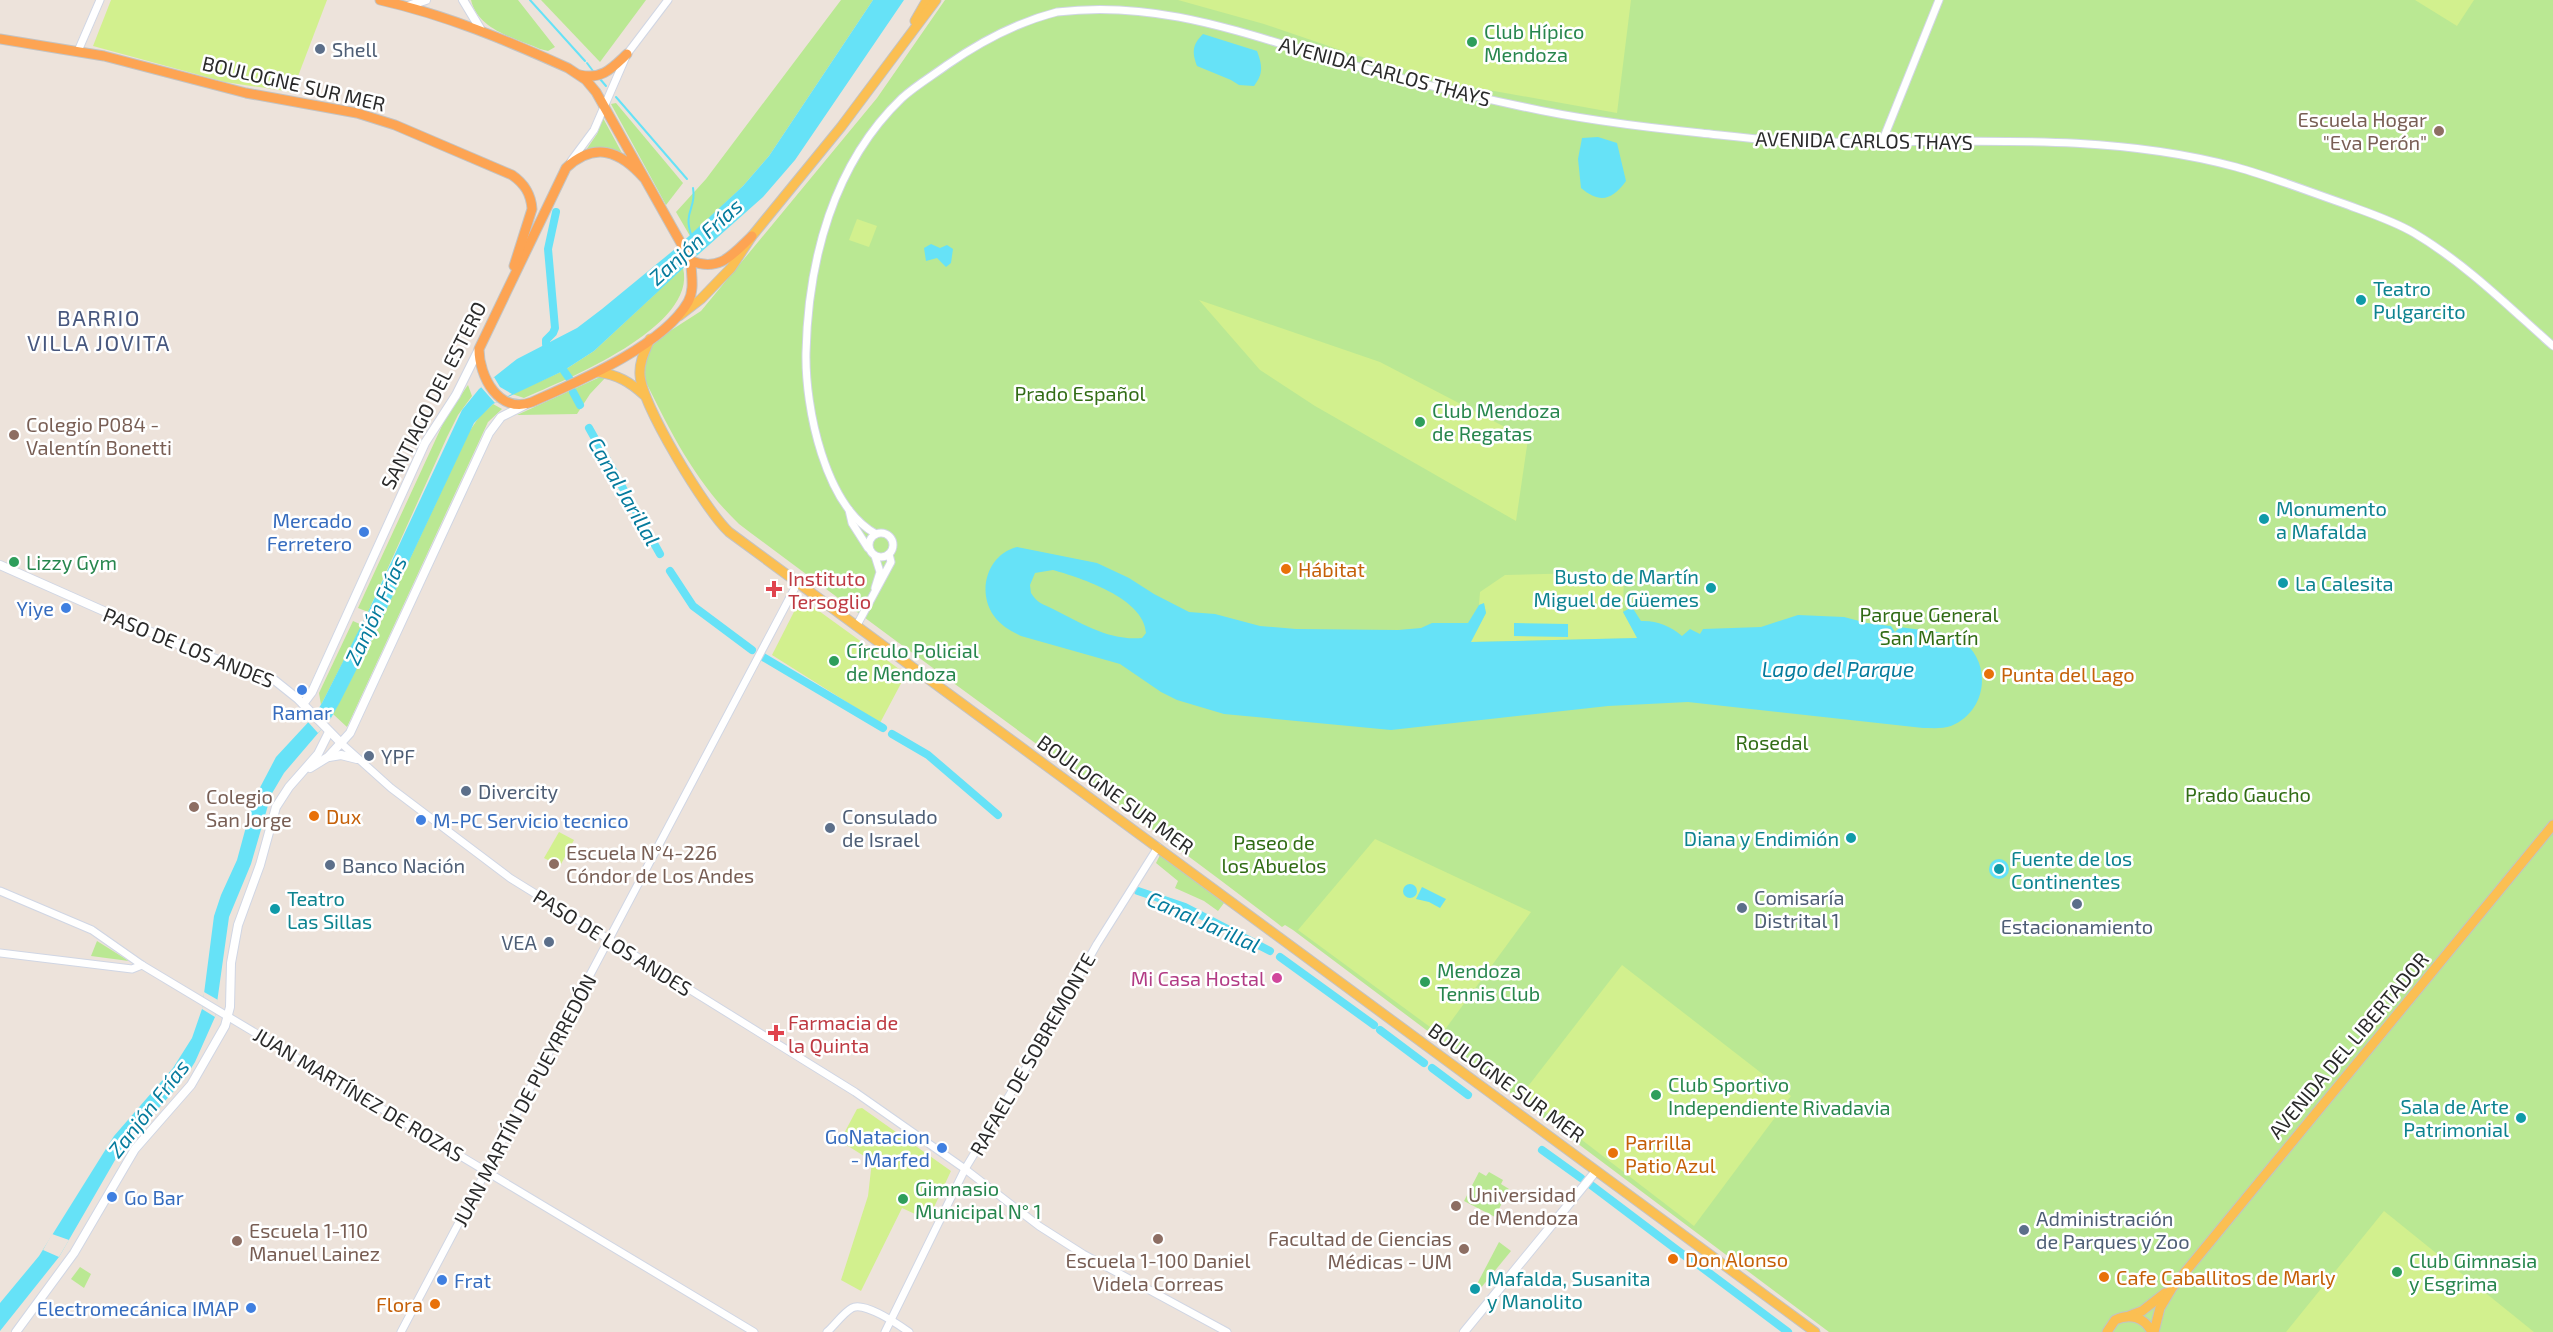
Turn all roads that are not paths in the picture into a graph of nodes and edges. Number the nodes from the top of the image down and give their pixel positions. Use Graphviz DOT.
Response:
graph roads {
  1 [pos="100,0"];
  2 [pos="380,0"];
  3 [pos="426,0"];
  4 [pos="463,0"];
  5 [pos="668,0"];
  6 [pos="927,0"];
  7 [pos="936,0"];
  8 [pos="1939,0"];
  9 [pos="408,6"];
  10 [pos="482,30"];
  11 [pos="905,38"];
  12 [pos="0,39"];
  13 [pos="78,51"];
  14 [pos="627,54"];
  15 [pos="580,75"];
  16 [pos="604,107"];
  17 [pos="1882,142"];
  18 [pos="566,168"];
  19 [pos="644,178"];
  20 [pos="752,236"];
  21 [pos="691,261"];
  22 [pos="504,298"];
  23 [pos="666,326"];
  24 [pos="650,339"];
  25 [pos="2553,346"];
  26 [pos="479,349"];
  27 [pos="598,372"];
  28 [pos="644,395"];
  29 [pos="525,404"];
  30 [pos="848,508"];
  31 [pos="876,534"];
  32 [pos="869,549"];
  33 [pos="890,554"];
  34 [pos="874,556"];
  35 [pos="0,565"];
  36 [pos="798,582"];
  37 [pos="875,590"];
  38 [pos="857,625"];
  39 [pos="303,704"];
  40 [pos="327,729"];
  41 [pos="342,744"];
  42 [pos="328,757"];
  43 [pos="357,759"];
  44 [pos="302,774"];
  45 [pos="2553,825"];
  46 [pos="1158,847"];
  47 [pos="0,891"];
  48 [pos="609,939"];
  49 [pos="0,953"];
  50 [pos="142,965"];
  51 [pos="228,1017"];
  52 [pos="965,1169"];
  53 [pos="486,1171"];
  54 [pos="1596,1171"];
  55 [pos="2172,1288"];
  56 [pos="27,1315"];
  57 [pos="2129,1316"];
  58 [pos="892,1320"];
  59 [pos="16,1332"];
  60 [pos="25,1332"];
  61 [pos="401,1332"];
  62 [pos="754,1332"];
  63 [pos="827,1332"];
  64 [pos="885,1332"];
  65 [pos="909,1332"];
  66 [pos="1227,1332"];
  67 [pos="1464,1332"];
  68 [pos="1815,1332"];
  69 [pos="2107,1332"];
  70 [pos="2153,1332"];
  1 -- 13 [label="street"];
  2 -- 9 [label="highway"];
  3 -- 9 [label="main road"];
  4 -- 10 [label="main road"];
  5 -- 14 [label="street, SANTIAGO DEL ESTERO"];
  6 -- 11 [label="main road"];
  7 -- 11 [label="main road"];
  8 -- 17 [label="street"];
  9 -- 10 [label="highway"];
  10 -- 15 [label="highway"];
  11 -- 20 [label="main road"];
  12 -- 13 [label="highway, BOULOGNE SUR MER"];
  13 -- 22 [label="highway, BOULOGNE SUR MER"];
  14 -- 15 [label="highway"];
  14 -- 16 [label="street, SANTIAGO DEL ESTERO"];
  15 -- 16 [label="highway"];
  16 -- 18 [label="street, SANTIAGO DEL ESTERO"];
  16 -- 19 [label="highway"];
  17 -- 25 [label="street, AVENIDA CARLOS THAYS"];
  17 -- 30 [label="street, AVENIDA CARLOS THAYS"];
  18 -- 19 [label="highway"];
  18 -- 22 [label="highway, SANTIAGO DEL ESTERO"];
  19 -- 21 [label="highway"];
  20 -- 21 [label="highway"];
  20 -- 23 [label="main road"];
  21 -- 23 [label="highway"];
  22 -- 26 [label="highway, SANTIAGO DEL ESTERO"];
  23 -- 24 [label="highway"];
  24 -- 27 [label="highway"];
  24 -- 28 [label="main road, BOULOGNE SUR MER"];
  26 -- 29 [label="highway"];
  26 -- 39 [label="main road, SANTIAGO DEL ESTERO"];
  27 -- 28 [label="main road, BOULOGNE SUR MER"];
  27 -- 29 [label="highway"];
  28 -- 36 [label="main road, BOULOGNE SUR MER"];
  29 -- 41 [label="main road"];
  30 -- 31 [label="street, AVENIDA CARLOS THAYS"];
  30 -- 32 [label="street, AVENIDA CARLOS THAYS"];
  31 -- 32 [label="street"];
  31 -- 33 [label="street"];
  32 -- 34 [label="street"];
  33 -- 34 [label="street"];
  33 -- 37 [label="street"];
  34 -- 37 [label="street"];
  35 -- 39 [label="main road, PASO DE LOS ANDES"];
  36 -- 38 [label="main road, BOULOGNE SUR MER"];
  36 -- 48 [label="street, JUAN MARTÍN DE PUEYRREDÓN"];
  37 -- 38 [label="street"];
  38 -- 46 [label="main road, BOULOGNE SUR MER"];
  39 -- 40 [label="main road, PASO DE LOS ANDES"];
  40 -- 41 [label="main road, PASO DE LOS ANDES"];
  40 -- 44 [label="main road"];
  41 -- 42 [label="main road"];
  41 -- 43 [label="street, PASO DE LOS ANDES"];
  42 -- 43 [label="main road"];
  42 -- 44 [label="main road"];
  43 -- 48 [label="street, PASO DE LOS ANDES"];
  44 -- 51 [label="main road"];
  45 -- 55 [label="main road, AVENIDA DEL LIBERTADOR"];
  46 -- 52 [label="street, RAFAEL DE SOBREMONTE"];
  46 -- 54 [label="main road, BOULOGNE SUR MER"];
  47 -- 50 [label="street, JUAN MARTÍNEZ DE ROZAS"];
  48 -- 52 [label="street, PASO DE LOS ANDES"];
  48 -- 53 [label="street, JUAN MARTÍN DE PUEYRREDÓN"];
  49 -- 50 [label="street"];
  50 -- 51 [label="street, JUAN MARTÍNEZ DE ROZAS"];
  51 -- 53 [label="street, JUAN MARTÍNEZ DE ROZAS"];
  51 -- 56 [label="main road"];
  52 -- 58 [label="street, RAFAEL DE SOBREMONTE"];
  52 -- 66 [label="street, PASO DE LOS ANDES"];
  53 -- 61 [label="street, JUAN MARTÍN DE PUEYRREDÓN"];
  53 -- 62 [label="street, JUAN MARTÍNEZ DE ROZAS"];
  54 -- 67 [label="main road"];
  54 -- 68 [label="main road, BOULOGNE SUR MER"];
  55 -- 57 [label="main road, AVENIDA DEL LIBERTADOR"];
  55 -- 70 [label="main road, AVENIDA DEL LIBERTADOR"];
  56 -- 59 [label="main road"];
  56 -- 60 [label="main road"];
  57 -- 69 [label="main road, AVENIDA DEL LIBERTADOR"];
  57 -- 70 [label="main road"];
  58 -- 63 [label="street"];
  58 -- 64 [label="street, RAFAEL DE SOBREMONTE"];
  58 -- 65 [label="street"];
}
